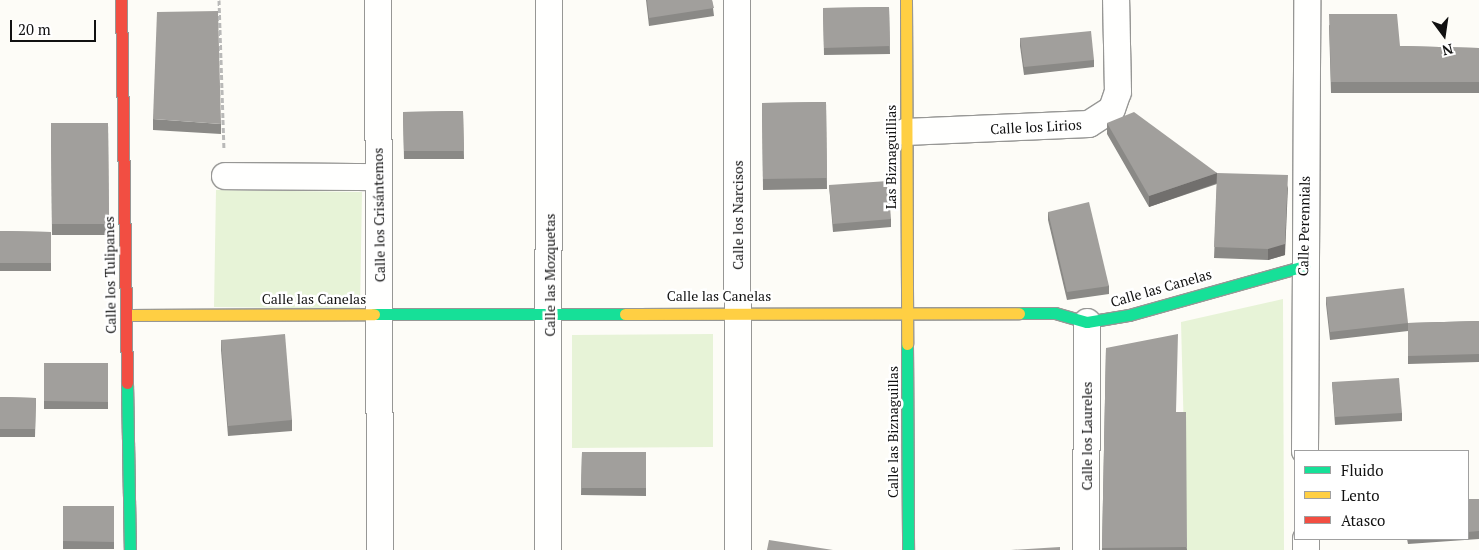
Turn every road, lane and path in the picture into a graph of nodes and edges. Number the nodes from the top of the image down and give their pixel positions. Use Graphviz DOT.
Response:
graph roads {
  1 [pos="121,0"];
  2 [pos="219,0"];
  3 [pos="378,0"];
  4 [pos="549,0"];
  5 [pos="737,0"];
  6 [pos="906,0"];
  7 [pos="1116,0"];
  8 [pos="1307,0"];
  9 [pos="905,132"];
  10 [pos="225,176"];
  11 [pos="379,177"];
  12 [pos="1304,266"];
  13 [pos="739,311"];
  14 [pos="550,312"];
  15 [pos="380,314"];
  16 [pos="907,314"];
  17 [pos="126,315"];
  18 [pos="1087,322"];
  19 [pos="1305,450"];
  20 [pos="130,550"];
  21 [pos="380,550"];
  22 [pos="548,550"];
  23 [pos="738,550"];
  24 [pos="908,550"];
  25 [pos="1086,550"];
  1 -- 17 [label="street, Calle los Tulipanes"];
  2 -- 10 [label="path"];
  3 -- 11 [label="street, Calle los Crisántemos"];
  4 -- 14 [label="street, Calle las Mozquetas"];
  5 -- 13 [label="street, Calle los Narcisos"];
  6 -- 9 [label="street, Las Biznaguillias"];
  7 -- 9 [label="street, Calle los Lirios"];
  8 -- 12 [label="street, Calle Perennials"];
  9 -- 16 [label="street, Las Biznaguillias"];
  10 -- 11 [label="street"];
  11 -- 15 [label="street, Calle los Crisántemos"];
  12 -- 18 [label="street, Calle las Canelas"];
  12 -- 19 [label="street, Calle Perennials"];
  13 -- 14 [label="street, Calle las Canelas"];
  13 -- 16 [label="street, Calle las Canelas"];
  13 -- 23 [label="street, Calle los Narcisos"];
  14 -- 15 [label="street, Calle las Canelas"];
  14 -- 22 [label="street, Calle las Mozquetas"];
  15 -- 17 [label="street, Calle las Canelas"];
  15 -- 21 [label="street, Calle los Crisántemos"];
  16 -- 18 [label="street, Calle las Canelas"];
  16 -- 24 [label="street, Calle las Biznaguillas"];
  17 -- 20 [label="street, Calle los Tulipanes"];
  18 -- 25 [label="street, Calle los Laureles"];
}
